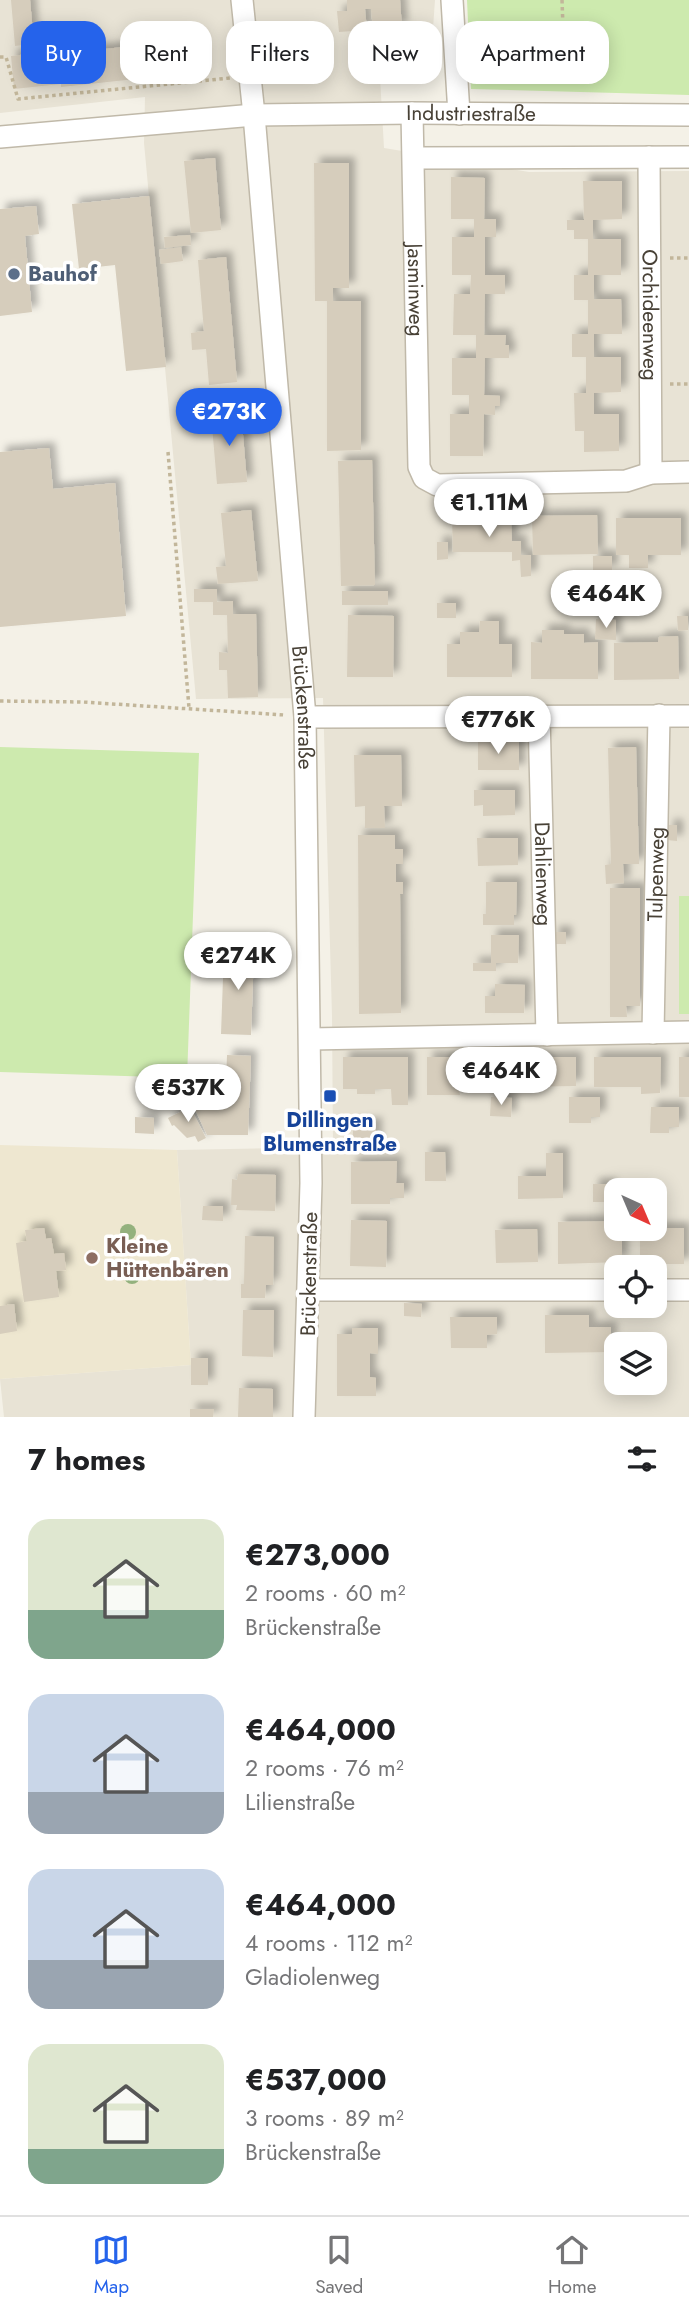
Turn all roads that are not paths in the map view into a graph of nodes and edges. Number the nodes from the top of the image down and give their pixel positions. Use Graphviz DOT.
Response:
graph roads {
  1 [pos="242,0"];
  2 [pos="452,0"];
  3 [pos="412,113"];
  4 [pos="459,114"];
  5 [pos="254,115"];
  6 [pos="689,115"];
  7 [pos="0,136"];
  8 [pos="649,157"];
  9 [pos="689,157"];
  10 [pos="414,158"];
  11 [pos="689,472"];
  12 [pos="651,473"];
  13 [pos="539,715"];
  14 [pos="659,715"];
  15 [pos="689,716"];
  16 [pos="305,717"];
  17 [pos="689,1032"];
  18 [pos="653,1033"];
  19 [pos="547,1035"];
  20 [pos="310,1039"];
  21 [pos="309,1290"];
  22 [pos="604,1290"];
  23 [pos="667,1290"];
  24 [pos="689,1290"];
  25 [pos="304,1417"];
  1 -- 5 [label="street, Brückenstraße"];
  2 -- 4 [label="street"];
  3 -- 4 [label="street, Industriestraße"];
  3 -- 5 [label="street, Industriestraße"];
  3 -- 10 [label="street, Jasminweg"];
  4 -- 6 [label="street, Industriestraße"];
  5 -- 7 [label="street, Industriestraße"];
  5 -- 16 [label="street, Brückenstraße"];
  8 -- 9 [label="street"];
  8 -- 10 [label="street"];
  8 -- 12 [label="street, Orchideenweg"];
  10 -- 12 [label="street, Jasminweg"];
  11 -- 12 [label="street"];
  13 -- 14 [label="street"];
  13 -- 16 [label="street"];
  13 -- 19 [label="street, Dahlienweg"];
  14 -- 15 [label="street"];
  14 -- 18 [label="street, Tulpenweg"];
  16 -- 20 [label="street, Brückenstraße"];
  17 -- 18 [label="street"];
  18 -- 19 [label="street"];
  19 -- 20 [label="street"];
  20 -- 21 [label="street, Brückenstraße"];
  21 -- 22 [label="street"];
  21 -- 25 [label="street, Brückenstraße"];
  23 -- 24 [label="street"];
}
